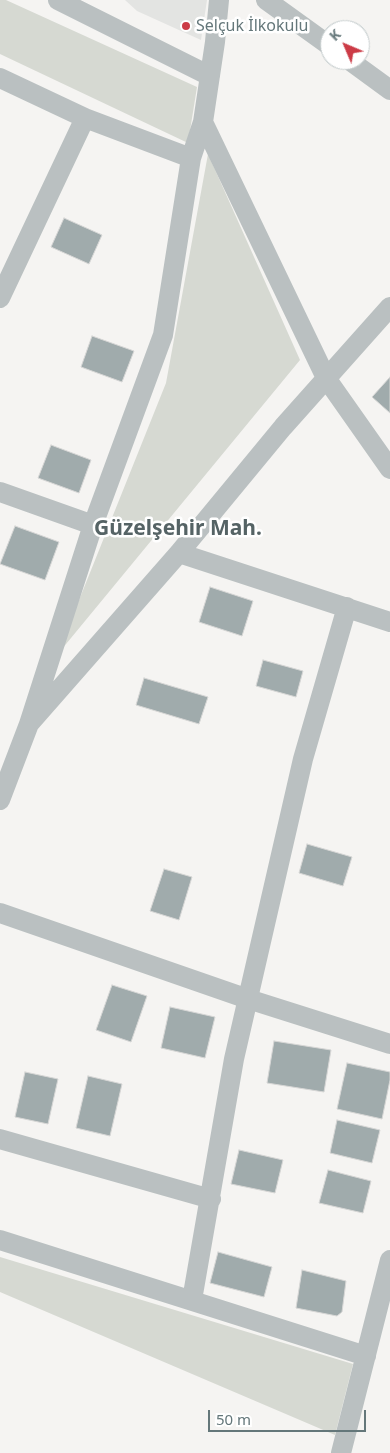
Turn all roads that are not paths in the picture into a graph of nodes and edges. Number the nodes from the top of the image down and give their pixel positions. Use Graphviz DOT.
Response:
graph roads {
  1 [pos="61,0"];
  2 [pos="219,0"];
  3 [pos="266,0"];
  4 [pos="320,39"];
  5 [pos="363,70"];
  6 [pos="210,76"];
  7 [pos="0,78"];
  8 [pos="390,90"];
  9 [pos="85,118"];
  10 [pos="203,122"];
  11 [pos="191,158"];
  12 [pos="0,298"];
  13 [pos="390,307"];
  14 [pos="326,378"];
  15 [pos="390,468"];
  16 [pos="0,492"];
  17 [pos="93,526"];
  18 [pos="179,553"];
  19 [pos="346,608"];
  20 [pos="390,622"];
  21 [pos="29,724"];
  22 [pos="0,800"];
  23 [pos="0,913"];
  24 [pos="248,999"];
  25 [pos="390,1044"];
  26 [pos="0,1138"];
  27 [pos="211,1199"];
  28 [pos="0,1240"];
  29 [pos="390,1260"];
  30 [pos="192,1300"];
  31 [pos="366,1356"];
  32 [pos="341,1453"];
  1 -- 6 [label="street"];
  2 -- 6 [label="street"];
  3 -- 4 [label="street"];
  5 -- 8 [label="street"];
  6 -- 10 [label="street"];
  7 -- 9 [label="street"];
  9 -- 11 [label="street"];
  9 -- 12 [label="street"];
  10 -- 11 [label="street"];
  10 -- 14 [label="street"];
  11 -- 17 [label="street"];
  13 -- 14 [label="street"];
  14 -- 15 [label="street"];
  14 -- 18 [label="street"];
  16 -- 17 [label="street"];
  17 -- 21 [label="street"];
  18 -- 19 [label="street"];
  18 -- 21 [label="street"];
  19 -- 20 [label="street"];
  19 -- 24 [label="street"];
  21 -- 22 [label="street"];
  23 -- 24 [label="street"];
  24 -- 25 [label="street"];
  24 -- 27 [label="street"];
  26 -- 27 [label="street"];
  27 -- 30 [label="street"];
  28 -- 30 [label="street"];
  29 -- 31 [label="street"];
  30 -- 31 [label="street"];
  31 -- 32 [label="street"];
}
